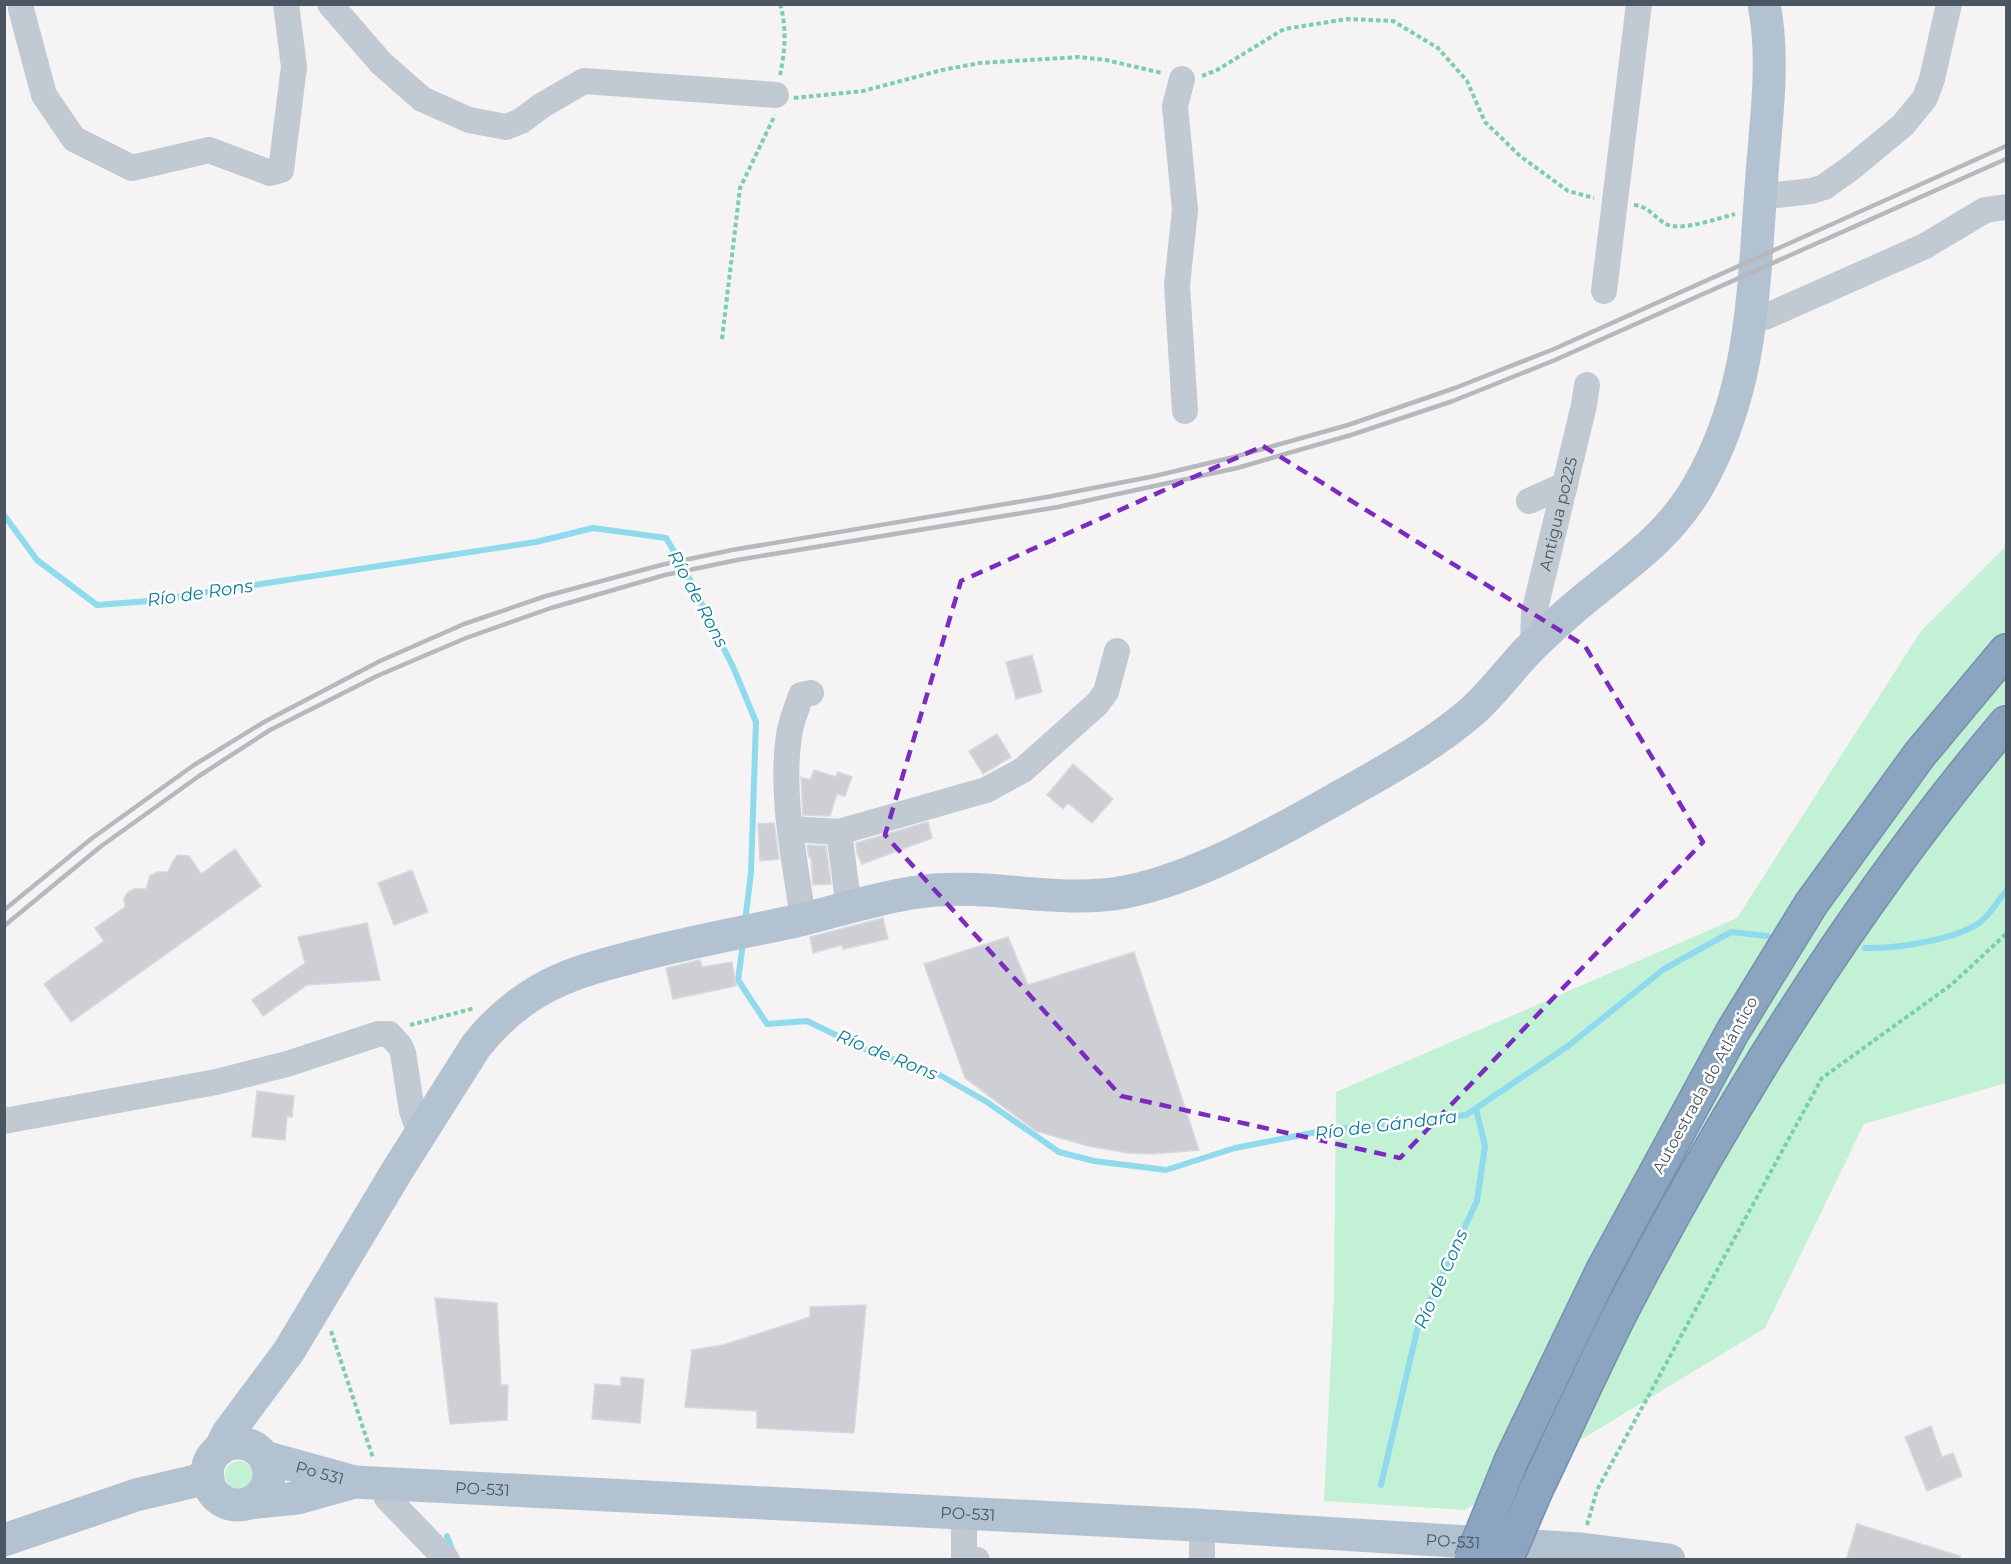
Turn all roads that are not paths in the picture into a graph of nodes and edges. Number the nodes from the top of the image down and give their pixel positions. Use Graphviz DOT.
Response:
graph roads {
  1 [pos="21,4"];
  2 [pos="286,4"];
  3 [pos="330,4"];
  4 [pos="1639,4"];
  5 [pos="1764,4"];
  6 [pos="1948,4"];
  7 [pos="1182,79"];
  8 [pos="776,94"];
  9 [pos="1759,203"];
  10 [pos="2007,207"];
  11 [pos="1604,291"];
  12 [pos="1750,320"];
  13 [pos="1587,385"];
  14 [pos="1185,411"];
  15 [pos="1565,485"];
  16 [pos="1529,501"];
  17 [pos="1533,645"];
  18 [pos="1117,651"];
  19 [pos="2007,651"];
  20 [pos="811,693"];
  21 [pos="2007,723"];
  22 [pos="791,829"];
  23 [pos="839,832"];
  24 [pos="849,908"];
  25 [pos="803,919"];
  26 [pos="4,1121"];
  27 [pos="420,1133"];
  28 [pos="247,1459"];
  29 [pos="365,1476"];
  30 [pos="297,1498"];
  31 [pos="387,1498"];
  32 [pos="249,1503"];
  33 [pos="964,1527"];
  34 [pos="1428,1539"];
  35 [pos="4,1540"];
  36 [pos="1202,1549"];
  37 [pos="1526,1555"];
  38 [pos="964,1559"];
  39 [pos="447,1560"];
  40 [pos="977,1560"];
  41 [pos="1472,1560"];
  42 [pos="1669,1560"];
  1 -- 2 [label="street"];
  3 -- 8 [label="street"];
  4 -- 11 [label="street"];
  5 -- 9 [label="main road"];
  6 -- 9 [label="street"];
  7 -- 14 [label="street"];
  9 -- 12 [label="main road"];
  10 -- 12 [label="street"];
  12 -- 17 [label="main road"];
  13 -- 15 [label="street, Antigua po225"];
  15 -- 16 [label="street"];
  15 -- 17 [label="street, Antigua po225"];
  17 -- 24 [label="main road"];
  18 -- 23 [label="street"];
  19 -- 41 [label="highway, Autoestrada do Atlántico, bridge"];
  20 -- 22 [label="street"];
  21 -- 37 [label="highway, bridge"];
  22 -- 23 [label="street"];
  22 -- 25 [label="street"];
  23 -- 24 [label="street"];
  24 -- 25 [label="main road"];
  25 -- 27 [label="main road"];
  26 -- 27 [label="street"];
  27 -- 28 [label="main road"];
  28 -- 29 [label="main road, Po 531"];
  28 -- 32 [label="main road"];
  28 -- 32 [label="main road"];
  28 -- 35 [label="main road"];
  29 -- 30 [label="main road, Po 531"];
  29 -- 34 [label="main road, PO-531"];
  30 -- 31 [label="street, PO-531"];
  30 -- 32 [label="main road, PO-531"];
  31 -- 33 [label="street, PO-531"];
  31 -- 39 [label="street"];
  33 -- 36 [label="street, PO-531"];
  33 -- 38 [label="street"];
  34 -- 36 [label="street, PO-531"];
  34 -- 37 [label="main road, PO-531"];
  37 -- 42 [label="main road, PO-531"];
  38 -- 40 [label="street"];
}
